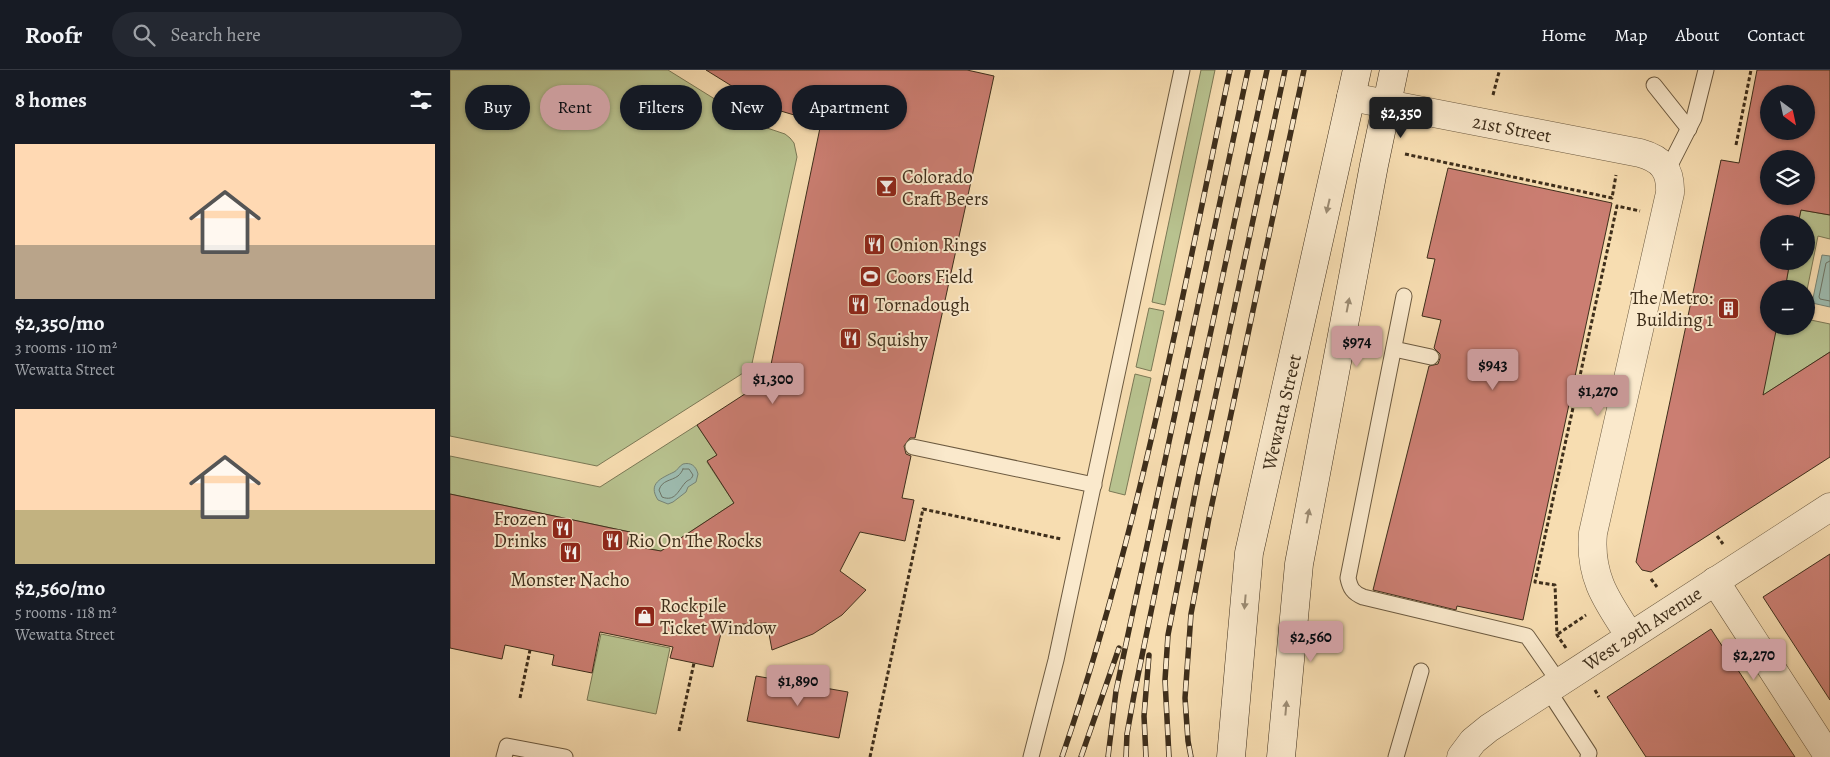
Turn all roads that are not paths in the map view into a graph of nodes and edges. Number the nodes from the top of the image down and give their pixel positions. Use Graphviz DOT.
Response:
graph roads {
  1 [pos="1182,70"];
  2 [pos="1357,70"];
  3 [pos="1394,70"];
  4 [pos="1706,70"];
  5 [pos="1654,85"];
  6 [pos="1351,97"];
  7 [pos="1387,104"];
  8 [pos="1689,129"];
  9 [pos="1667,171"];
  10 [pos="1404,296"];
  11 [pos="1394,349"];
  12 [pos="1431,357"];
  13 [pos="914,447"];
  14 [pos="1094,485"];
  15 [pos="1830,507"];
  16 [pos="1715,581"];
  17 [pos="1630,636"];
  18 [pos="1421,671"];
  19 [pos="1553,686"];
  20 [pos="504,757"];
  21 [pos="565,757"];
  22 [pos="1031,757"];
  23 [pos="1231,757"];
  24 [pos="1282,757"];
  25 [pos="1396,757"];
  26 [pos="1461,757"];
  27 [pos="1588,757"];
  28 [pos="1829,757"];
  1 -- 14 [label="lane"];
  2 -- 6 [label="street, Wewatta Street"];
  3 -- 7 [label="street"];
  4 -- 8 [label="lane"];
  5 -- 8 [label="lane"];
  6 -- 7 [label="street, 21st Street"];
  6 -- 23 [label="street, Wewatta Street, one-way"];
  7 -- 9 [label="street, 21st Street"];
  24 -- 7 [label="street, one-way"];
  8 -- 9 [label="lane"];
  9 -- 17 [label="street"];
  10 -- 11 [label="lane"];
  11 -- 12 [label="lane"];
  11 -- 19 [label="lane"];
  13 -- 14 [label="lane"];
  14 -- 22 [label="lane"];
  15 -- 16 [label="street, West 29th Avenue"];
  16 -- 17 [label="street, West 29th Avenue"];
  16 -- 28 [label="street"];
  17 -- 19 [label="street, West 29th Avenue"];
  18 -- 25 [label="lane"];
  19 -- 26 [label="street, West 29th Avenue"];
  19 -- 27 [label="lane"];
  20 -- 21 [label="lane"];
}
